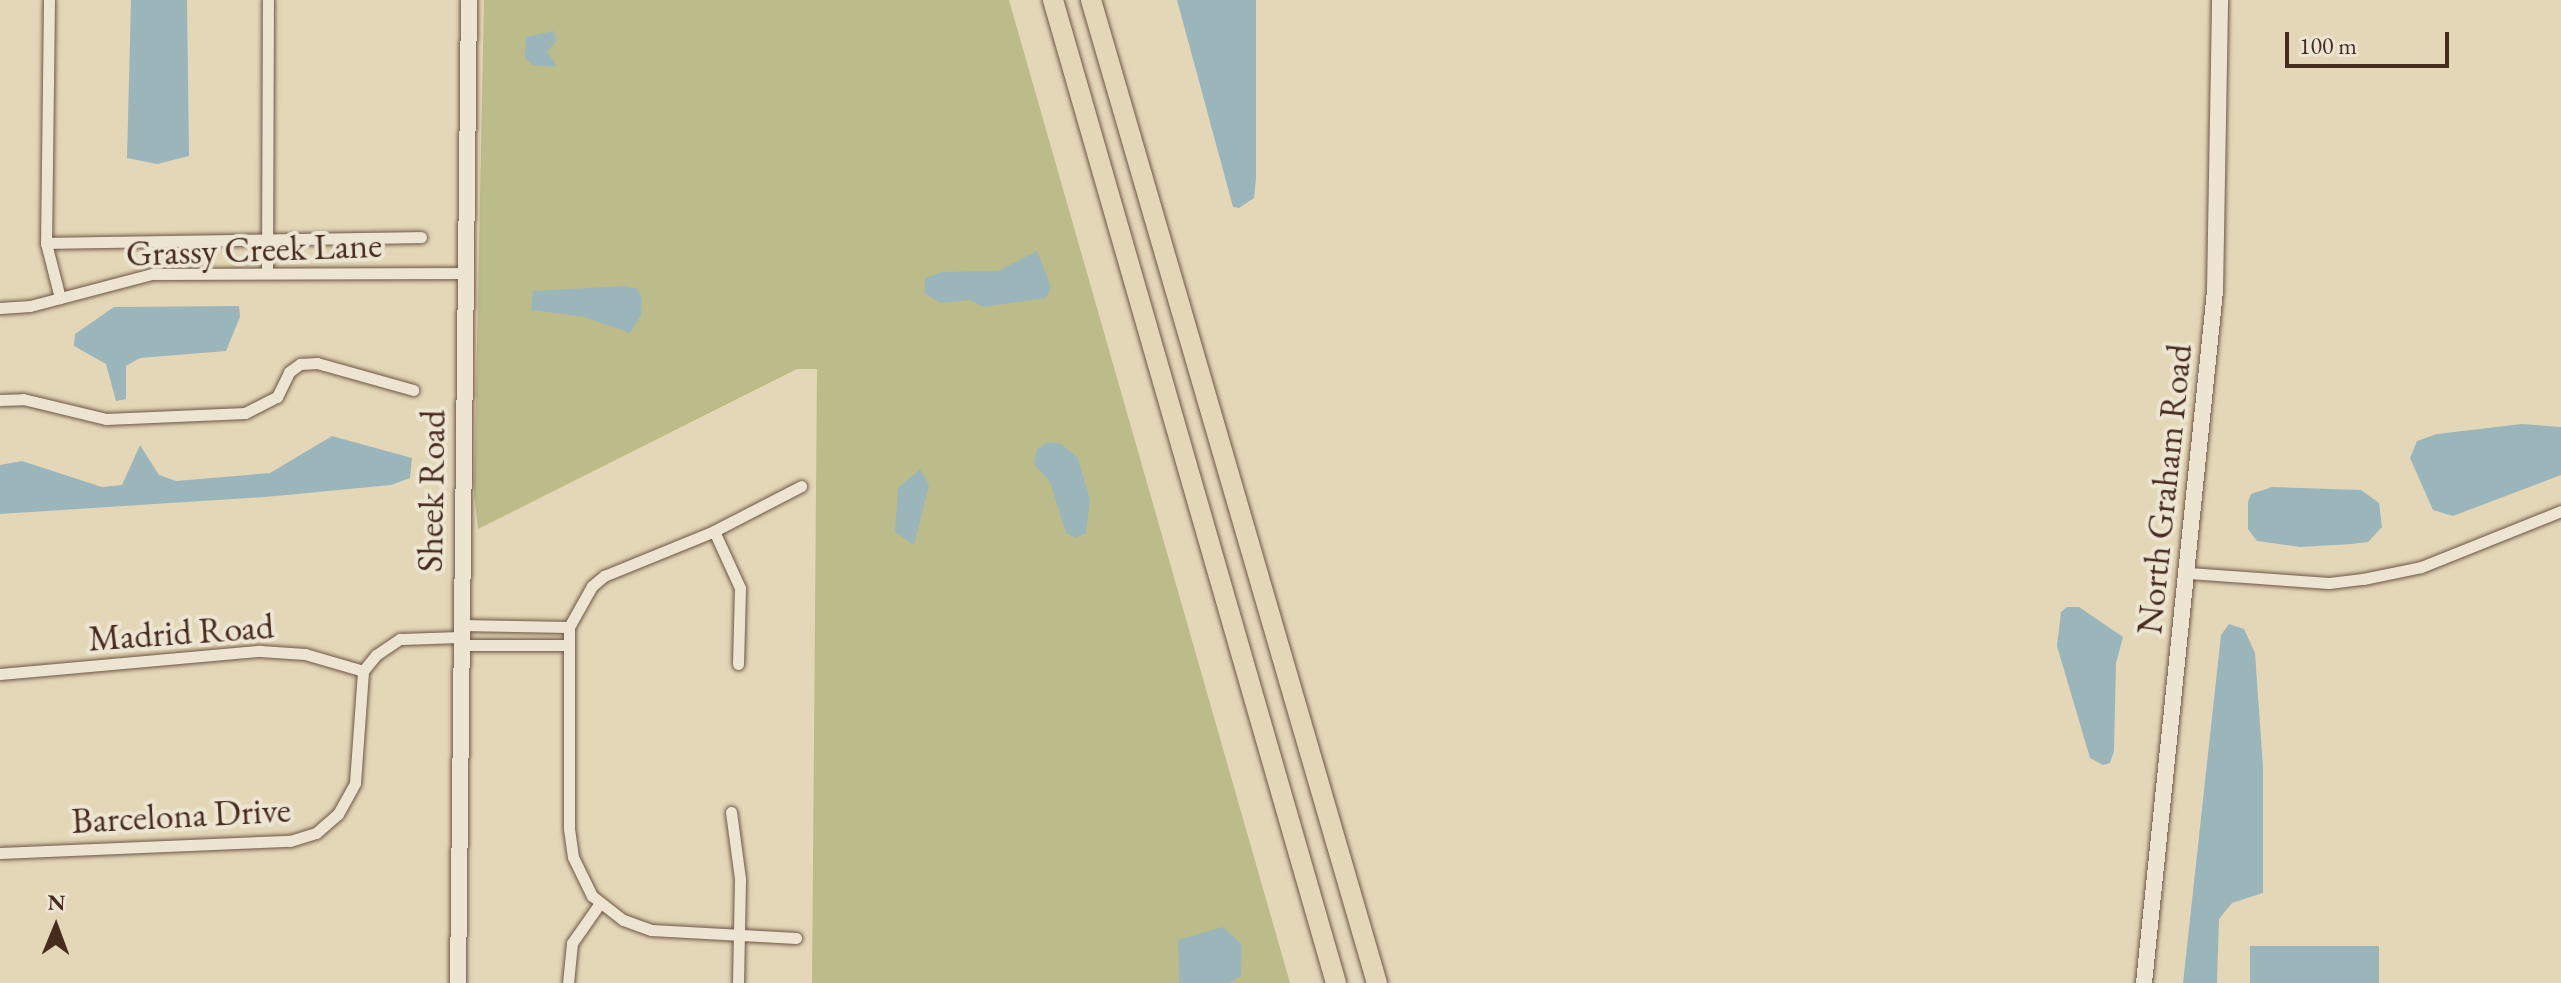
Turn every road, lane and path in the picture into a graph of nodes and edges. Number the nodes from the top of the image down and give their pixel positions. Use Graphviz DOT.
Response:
graph roads {
  1 [pos="49,0"];
  2 [pos="268,0"];
  3 [pos="469,0"];
  4 [pos="1053,0"];
  5 [pos="1091,0"];
  6 [pos="2220,0"];
  7 [pos="421,237"];
  8 [pos="267,238"];
  9 [pos="46,243"];
  10 [pos="267,271"];
  11 [pos="465,273"];
  12 [pos="60,298"];
  13 [pos="0,308"];
  14 [pos="413,390"];
  15 [pos="0,400"];
  16 [pos="801,486"];
  17 [pos="2561,511"];
  18 [pos="714,531"];
  19 [pos="2189,573"];
  20 [pos="569,627"];
  21 [pos="461,636"];
  22 [pos="569,645"];
  23 [pos="738,664"];
  24 [pos="363,671"];
  25 [pos="0,674"];
  26 [pos="731,812"];
  27 [pos="0,853"];
  28 [pos="600,903"];
  29 [pos="740,931"];
  30 [pos="796,938"];
  31 [pos="458,983"];
  32 [pos="568,983"];
  33 [pos="738,983"];
  34 [pos="1336,983"];
  35 [pos="1377,983"];
  36 [pos="2144,983"];
  1 -- 9 [label="street"];
  2 -- 8 [label="street"];
  3 -- 11 [label="street, Sheek Road"];
  4 -- 34 [label="highway"];
  5 -- 35 [label="highway"];
  6 -- 19 [label="street, North Graham Road"];
  7 -- 8 [label="street"];
  8 -- 9 [label="street"];
  8 -- 10 [label="street"];
  9 -- 12 [label="street"];
  10 -- 11 [label="street, Grassy Creek Lane"];
  10 -- 12 [label="street, Grassy Creek Lane"];
  11 -- 21 [label="street, Sheek Road"];
  12 -- 13 [label="street, Grassy Creek Lane"];
  14 -- 15 [label="street"];
  16 -- 18 [label="street"];
  17 -- 19 [label="street"];
  18 -- 20 [label="street"];
  18 -- 23 [label="street"];
  19 -- 36 [label="street, North Graham Road"];
  20 -- 21 [label="street"];
  20 -- 22 [label="street"];
  21 -- 22 [label="street"];
  21 -- 24 [label="street"];
  21 -- 31 [label="street, Sheek Road"];
  22 -- 28 [label="street"];
  24 -- 25 [label="street, Madrid Road"];
  24 -- 27 [label="street, Barcelona Drive"];
  26 -- 29 [label="street"];
  28 -- 29 [label="street"];
  28 -- 32 [label="street"];
  29 -- 30 [label="street"];
  29 -- 33 [label="street"];
}
